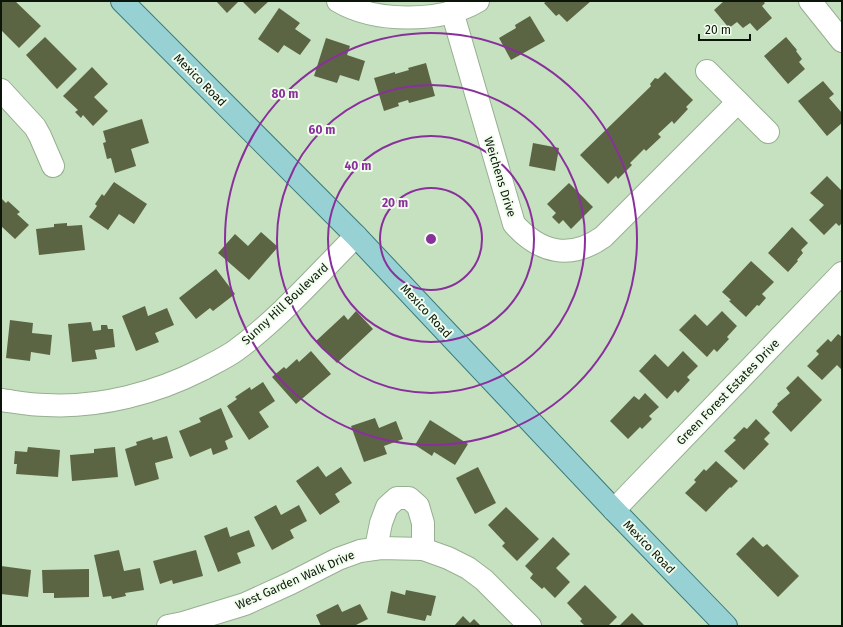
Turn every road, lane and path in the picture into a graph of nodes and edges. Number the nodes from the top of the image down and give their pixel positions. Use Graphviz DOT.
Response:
graph roads {
  1 [pos="122,1"];
  2 [pos="338,1"];
  3 [pos="478,1"];
  4 [pos="810,1"];
  5 [pos="452,11"];
  6 [pos="842,41"];
  7 [pos="707,71"];
  8 [pos="1,90"];
  9 [pos="738,102"];
  10 [pos="768,132"];
  11 [pos="53,166"];
  12 [pos="356,236"];
  13 [pos="842,273"];
  14 [pos="1,400"];
  15 [pos="614,510"];
  16 [pos="376,548"];
  17 [pos="423,550"];
  18 [pos="168,626"];
  19 [pos="530,626"];
  20 [pos="726,626"];
  1 -- 12 [label="main road, Mexico Road"];
  2 -- 5 [label="street"];
  3 -- 5 [label="street"];
  4 -- 6 [label="street"];
  5 -- 9 [label="street, Weichens Drive"];
  7 -- 9 [label="street"];
  8 -- 11 [label="street"];
  9 -- 10 [label="street"];
  12 -- 14 [label="street, Sunny Hill Boulevard"];
  12 -- 15 [label="main road, Mexico Road"];
  13 -- 15 [label="street, Green Forest Estates Drive"];
  15 -- 20 [label="main road, Mexico Road"];
  16 -- 17 [label="street, West Garden Walk Drive"];
  16 -- 17 [label="street"];
  16 -- 18 [label="street, West Garden Walk Drive"];
  17 -- 19 [label="street, West Garden Walk Drive"];
}
